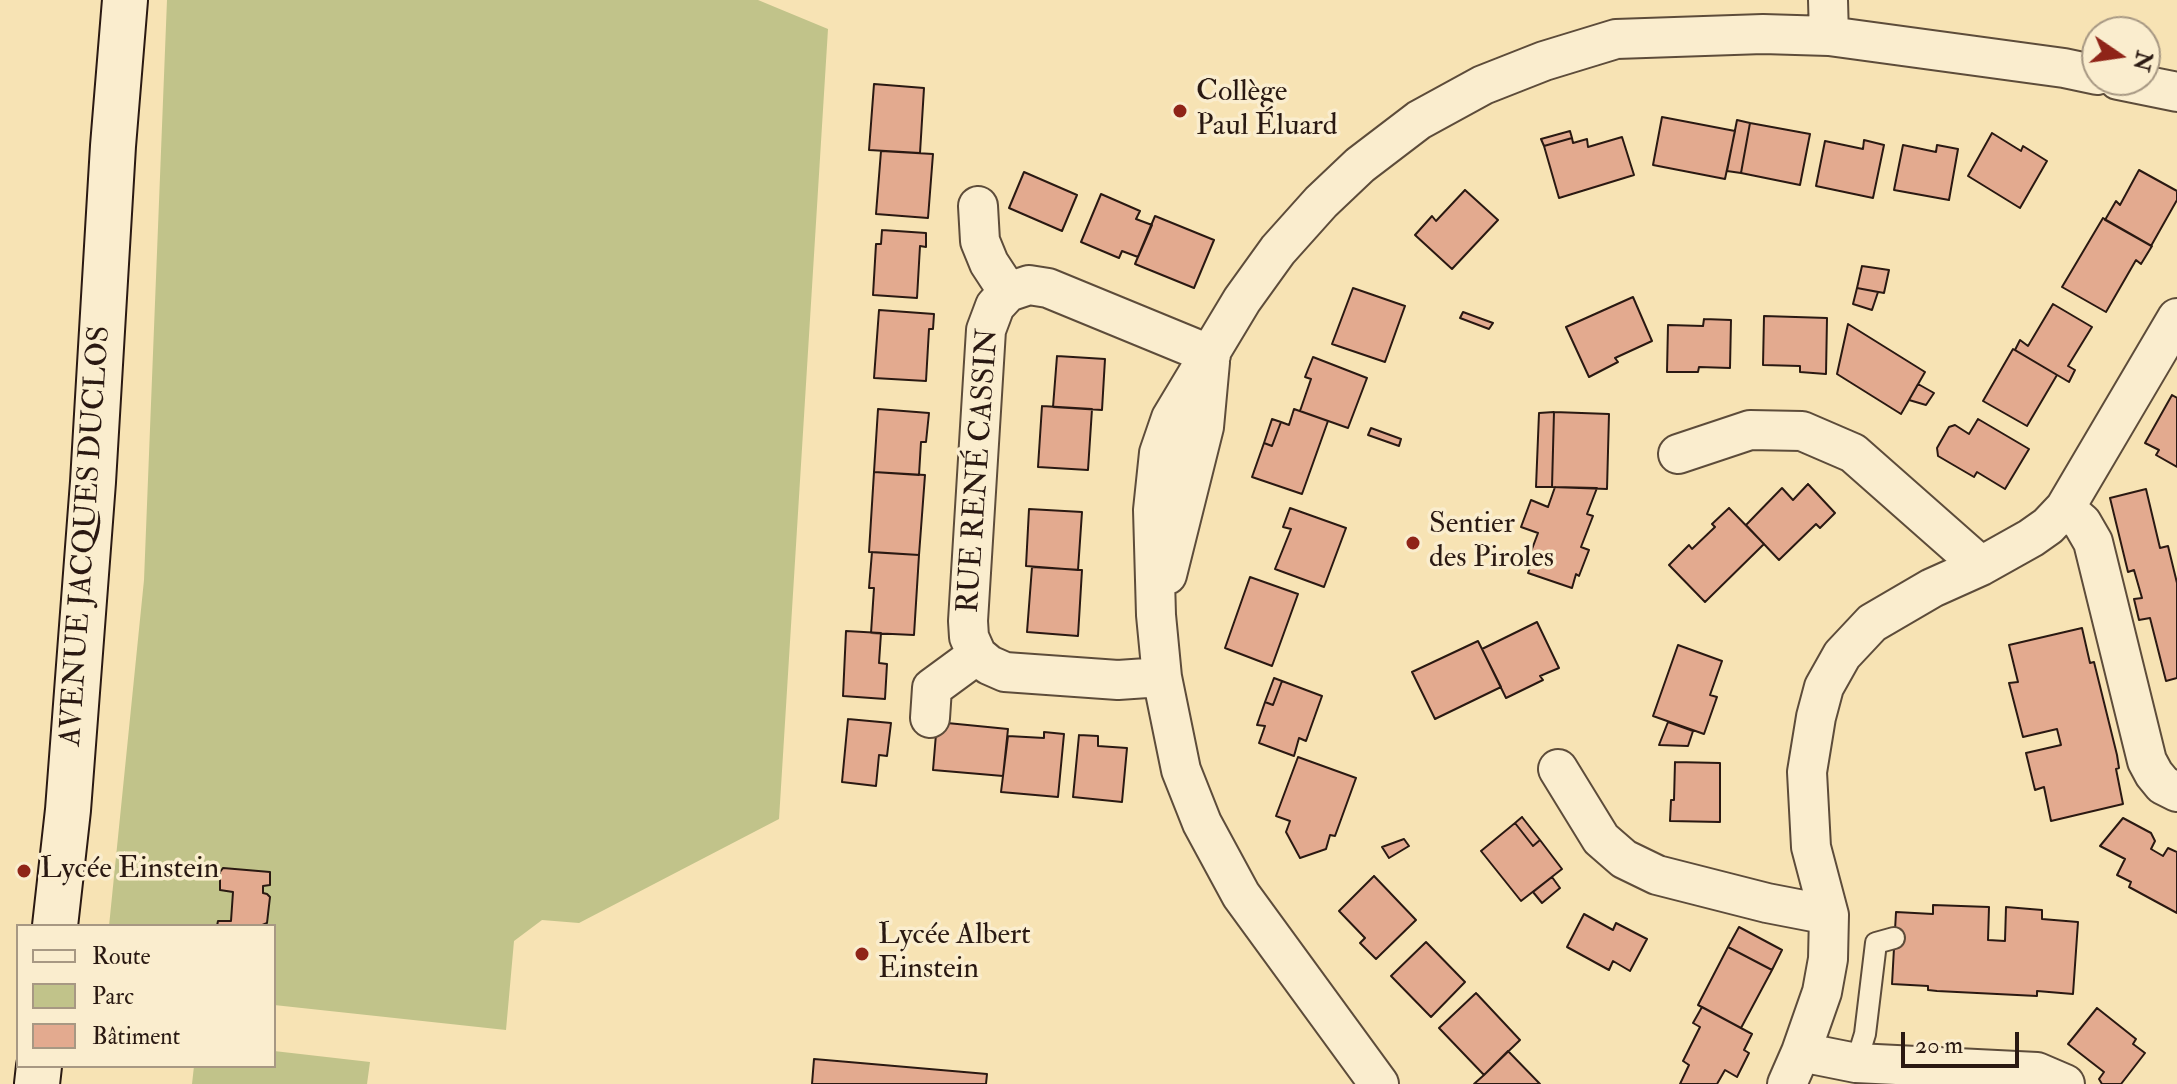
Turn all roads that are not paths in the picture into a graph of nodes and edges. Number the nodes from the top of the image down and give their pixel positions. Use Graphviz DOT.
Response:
graph roads {
  1 [pos="107,0"];
  2 [pos="125,0"];
  3 [pos="1829,18"];
  4 [pos="2081,72"];
  5 [pos="113,146"];
  6 [pos="978,206"];
  7 [pos="1008,292"];
  8 [pos="2177,318"];
  9 [pos="1211,355"];
  10 [pos="2167,359"];
  11 [pos="1678,454"];
  12 [pos="2065,508"];
  13 [pos="1981,566"];
  14 [pos="977,655"];
  15 [pos="1162,677"];
  16 [pos="930,718"];
  17 [pos="1558,769"];
  18 [pos="2177,792"];
  19 [pos="1829,915"];
  20 [pos="55,924"];
  21 [pos="1894,938"];
  22 [pos="1856,1063"];
  23 [pos="1794,1068"];
  24 [pos="1379,1084"];
  25 [pos="2065,1084"];
  1 -- 5 [label="main road, AVENUE JACQUES DUCLOS"];
  2 -- 5 [label="main road, AVENUE JACQUES DUCLOS"];
  3 -- 4 [label="street"];
  3 -- 9 [label="street"];
  5 -- 20 [label="main road, AVENUE JACQUES DUCLOS"];
  6 -- 7 [label="street, RUE RENÉ CASSIN"];
  7 -- 9 [label="street, RUE RENÉ CASSIN"];
  7 -- 14 [label="street, RUE RENÉ CASSIN"];
  8 -- 10 [label="street"];
  9 -- 15 [label="street"];
  10 -- 12 [label="street"];
  11 -- 13 [label="street"];
  12 -- 13 [label="street"];
  12 -- 18 [label="street"];
  13 -- 19 [label="street"];
  14 -- 15 [label="street, RUE RENÉ CASSIN"];
  14 -- 16 [label="street, RUE RENÉ CASSIN"];
  15 -- 24 [label="street"];
  17 -- 19 [label="street"];
  19 -- 23 [label="street"];
  21 -- 22 [label="lane"];
  22 -- 23 [label="street"];
  22 -- 25 [label="street"];
}
